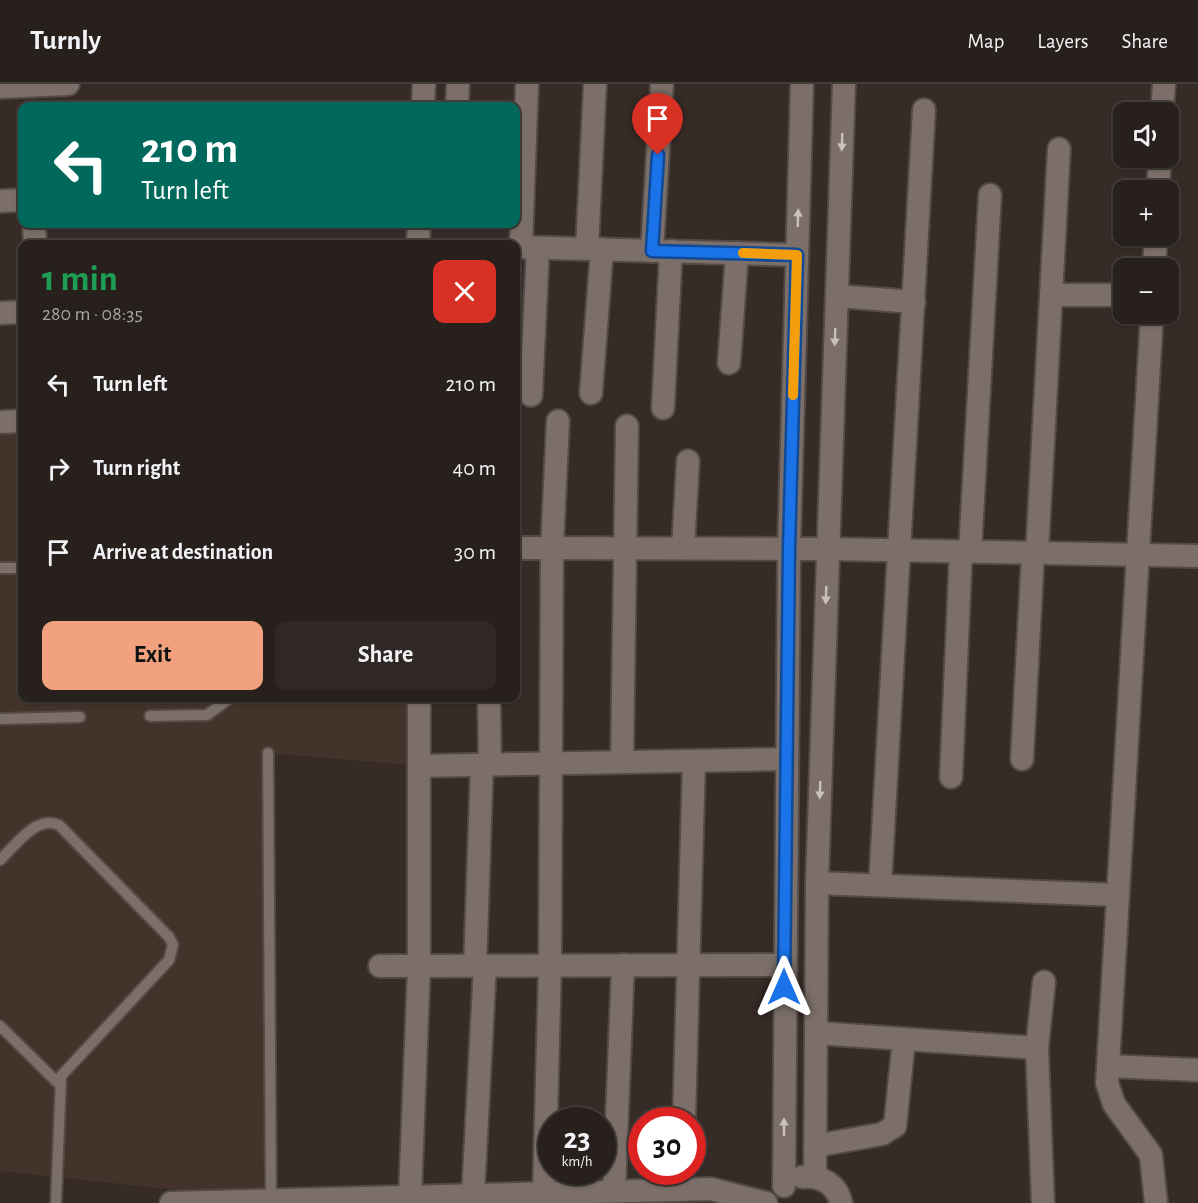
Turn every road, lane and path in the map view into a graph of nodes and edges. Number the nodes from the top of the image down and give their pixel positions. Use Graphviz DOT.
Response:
graph roads {
  1 [pos="68,84"];
  2 [pos="424,84"];
  3 [pos="458,84"];
  4 [pos="527,84"];
  5 [pos="596,84"];
  6 [pos="662,84"];
  7 [pos="802,84"];
  8 [pos="844,84"];
  9 [pos="1164,84"];
  10 [pos="0,87"];
  11 [pos="27,92"];
  12 [pos="423,102"];
  13 [pos="457,102"];
  14 [pos="1163,102"];
  15 [pos="924,110"];
  16 [pos="1059,149"];
  17 [pos="990,195"];
  18 [pos="18,200"];
  19 [pos="0,201"];
  20 [pos="525,247"];
  21 [pos="595,249"];
  22 [pos="662,251"];
  23 [pos="737,253"];
  24 [pos="797,255"];
  25 [pos="1051,295"];
  26 [pos="1113,295"];
  27 [pos="837,296"];
  28 [pos="914,302"];
  29 [pos="18,312"];
  30 [pos="0,313"];
  31 [pos="1151,324"];
  32 [pos="729,363"];
  33 [pos="591,393"];
  34 [pos="531,395"];
  35 [pos="663,408"];
  36 [pos="18,421"];
  37 [pos="558,421"];
  38 [pos="0,422"];
  39 [pos="627,426"];
  40 [pos="688,461"];
  41 [pos="520,548"];
  42 [pos="552,548"];
  43 [pos="623,548"];
  44 [pos="683,548"];
  45 [pos="789,548"];
  46 [pos="827,549"];
  47 [pos="901,550"];
  48 [pos="966,551"];
  49 [pos="1035,553"];
  50 [pos="1139,555"];
  51 [pos="1198,556"];
  52 [pos="0,568"];
  53 [pos="18,568"];
  54 [pos="225,702"];
  55 [pos="419,702"];
  56 [pos="489,702"];
  57 [pos="150,716"];
  58 [pos="80,717"];
  59 [pos="0,719"];
  60 [pos="268,753"];
  61 [pos="786,759"];
  62 [pos="1022,759"];
  63 [pos="694,761"];
  64 [pos="622,762"];
  65 [pos="552,763"];
  66 [pos="486,764"];
  67 [pos="419,766"];
  68 [pos="951,777"];
  69 [pos="0,860"];
  70 [pos="817,883"];
  71 [pos="880,885"];
  72 [pos="1117,895"];
  73 [pos="623,965"];
  74 [pos="689,965"];
  75 [pos="784,965"];
  76 [pos="380,966"];
  77 [pos="420,966"];
  78 [pos="480,966"];
  79 [pos="550,966"];
  80 [pos="1044,982"];
  81 [pos="0,1026"];
  82 [pos="816,1033"];
  83 [pos="904,1039"];
  84 [pos="1037,1048"];
  85 [pos="1108,1066"];
  86 [pos="1198,1070"];
  87 [pos="59,1084"];
  88 [pos="684,1107"];
  89 [pos="815,1146"];
  90 [pos="815,1177"];
  91 [pos="677,1189"];
  92 [pos="544,1193"];
  93 [pos="779,1194"];
  94 [pos="473,1195"];
  95 [pos="604,1195"];
  96 [pos="403,1199"];
  97 [pos="271,1200"];
  98 [pos="56,1203"];
  99 [pos="171,1203"];
  100 [pos="766,1203"];
  101 [pos="842,1203"];
  102 [pos="1043,1203"];
  103 [pos="1156,1203"];
  1 -- 11 [label="street"];
  2 -- 12 [label="street"];
  3 -- 13 [label="street"];
  4 -- 20 [label="street"];
  5 -- 21 [label="street"];
  6 -- 22 [label="street"];
  24 -- 7 [label="street, one-way"];
  8 -- 27 [label="street, one-way"];
  9 -- 14 [label="street"];
  10 -- 11 [label="street"];
  15 -- 28 [label="street"];
  16 -- 25 [label="street"];
  17 -- 48 [label="street"];
  18 -- 19 [label="street"];
  20 -- 21 [label="street"];
  20 -- 34 [label="street"];
  21 -- 22 [label="street"];
  21 -- 33 [label="street"];
  22 -- 23 [label="street"];
  22 -- 35 [label="street"];
  23 -- 24 [label="street"];
  23 -- 32 [label="street"];
  24 -- 45 [label="street"];
  25 -- 26 [label="street"];
  25 -- 49 [label="street"];
  27 -- 28 [label="street"];
  27 -- 46 [label="street, one-way"];
  28 -- 47 [label="street"];
  29 -- 30 [label="street"];
  31 -- 50 [label="street"];
  36 -- 38 [label="street"];
  37 -- 42 [label="street"];
  39 -- 43 [label="street"];
  40 -- 44 [label="street"];
  41 -- 42 [label="street"];
  42 -- 43 [label="street"];
  42 -- 65 [label="street"];
  43 -- 44 [label="street"];
  43 -- 64 [label="street"];
  44 -- 45 [label="street"];
  45 -- 46 [label="street"];
  45 -- 61 [label="street"];
  46 -- 47 [label="street"];
  46 -- 70 [label="street, one-way"];
  47 -- 48 [label="street"];
  47 -- 71 [label="street"];
  48 -- 49 [label="street"];
  48 -- 68 [label="street"];
  49 -- 50 [label="street"];
  49 -- 62 [label="street"];
  50 -- 51 [label="street"];
  50 -- 72 [label="street"];
  52 -- 53 [label="lane"];
  54 -- 57 [label="lane"];
  55 -- 67 [label="street"];
  56 -- 66 [label="street"];
  58 -- 59 [label="lane"];
  60 -- 97 [label="lane"];
  61 -- 63 [label="street"];
  61 -- 75 [label="street"];
  63 -- 64 [label="street"];
  63 -- 74 [label="street"];
  64 -- 65 [label="street"];
  65 -- 66 [label="street"];
  65 -- 79 [label="street"];
  66 -- 67 [label="street"];
  66 -- 78 [label="street"];
  67 -- 77 [label="street"];
  69 -- 87 [label="lane"];
  70 -- 71 [label="street"];
  70 -- 82 [label="street"];
  71 -- 72 [label="street"];
  72 -- 85 [label="street"];
  73 -- 74 [label="street"];
  73 -- 79 [label="street"];
  73 -- 95 [label="street"];
  74 -- 75 [label="street"];
  74 -- 88 [label="street"];
  93 -- 75 [label="street, one-way"];
  76 -- 77 [label="street"];
  77 -- 78 [label="street"];
  77 -- 96 [label="street"];
  78 -- 79 [label="street"];
  78 -- 94 [label="street"];
  79 -- 92 [label="street"];
  80 -- 84 [label="street"];
  81 -- 87 [label="lane"];
  82 -- 83 [label="street"];
  82 -- 89 [label="street"];
  83 -- 84 [label="street"];
  83 -- 89 [label="street"];
  84 -- 102 [label="street"];
  85 -- 86 [label="street"];
  85 -- 103 [label="street"];
  87 -- 98 [label="lane"];
  89 -- 90 [label="street"];
  90 -- 93 [label="street"];
  90 -- 101 [label="street"];
  91 -- 95 [label="street"];
  91 -- 100 [label="street"];
  92 -- 94 [label="street"];
  92 -- 95 [label="street"];
  94 -- 96 [label="street"];
  96 -- 97 [label="street"];
  97 -- 99 [label="street"];
}
